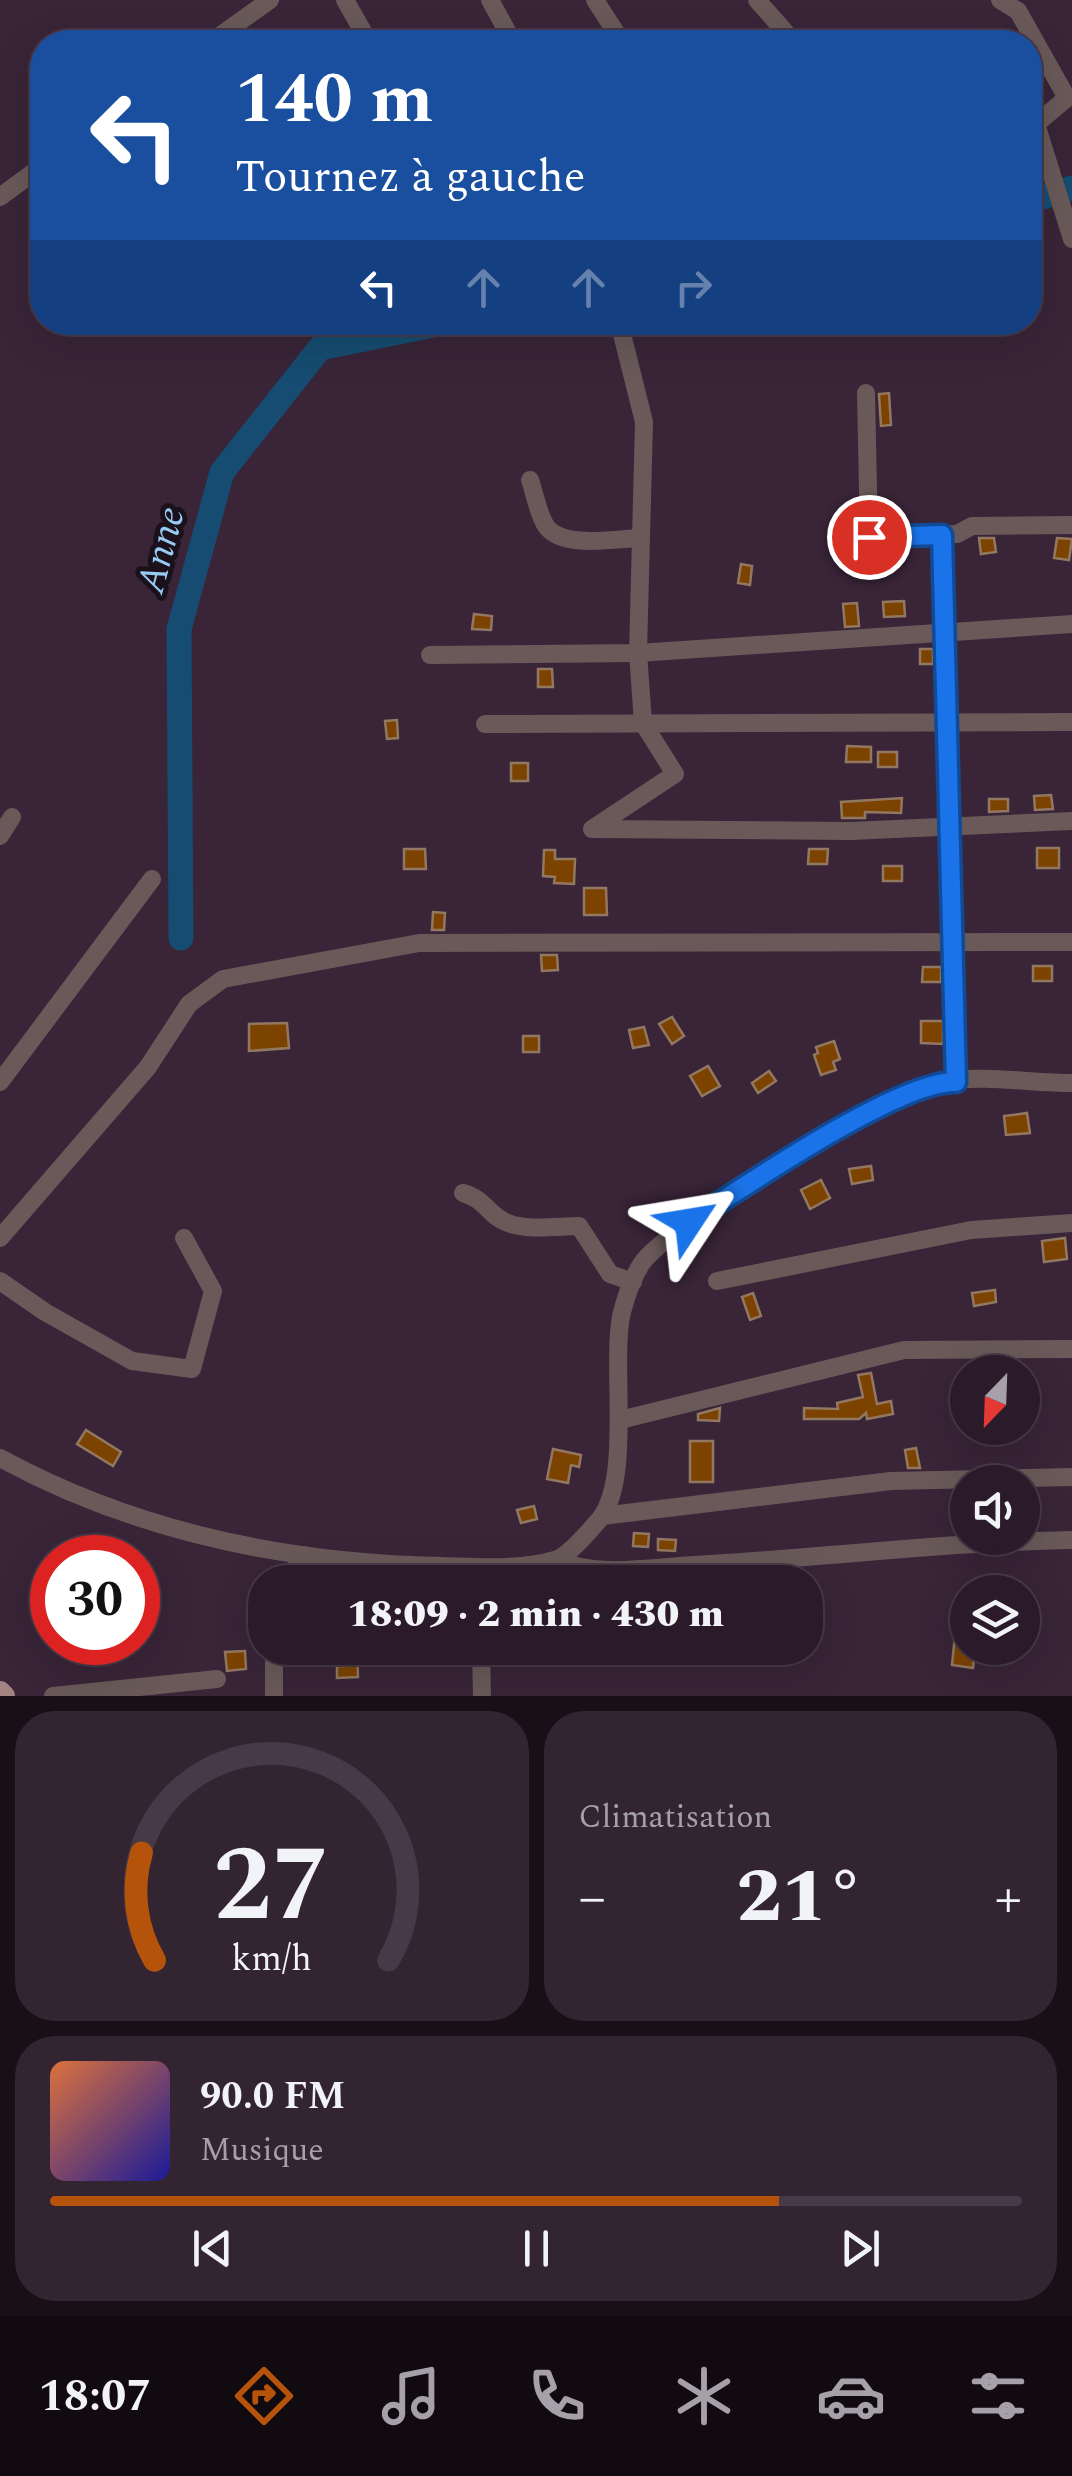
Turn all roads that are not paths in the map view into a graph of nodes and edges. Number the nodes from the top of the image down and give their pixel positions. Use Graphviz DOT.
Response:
graph roads {
  1 [pos="270,0"];
  2 [pos="345,0"];
  3 [pos="490,0"];
  4 [pos="595,0"];
  5 [pos="756,0"];
  6 [pos="1000,0"];
  7 [pos="235,30"];
  8 [pos="362,30"];
  9 [pos="506,30"];
  10 [pos="614,30"];
  11 [pos="783,30"];
  12 [pos="1028,30"];
  13 [pos="1042,54"];
  14 [pos="1042,119"];
  15 [pos="1042,143"];
  16 [pos="30,175"];
  17 [pos="0,197"];
  18 [pos="1072,239"];
  19 [pos="622,335"];
  20 [pos="866,393"];
  21 [pos="530,480"];
  22 [pos="1072,525"];
  23 [pos="942,535"];
  24 [pos="639,538"];
  25 [pos="1072,624"];
  26 [pos="942,634"];
  27 [pos="638,653"];
  28 [pos="430,656"];
  29 [pos="944,722"];
  30 [pos="1072,722"];
  31 [pos="643,723"];
  32 [pos="485,724"];
  33 [pos="12,816"];
  34 [pos="1072,821"];
  35 [pos="948,827"];
  36 [pos="0,836"];
  37 [pos="152,879"];
  38 [pos="952,942"];
  39 [pos="1072,942"];
  40 [pos="0,1082"];
  41 [pos="956,1082"];
  42 [pos="1072,1084"];
  43 [pos="463,1194"];
  44 [pos="1072,1223"];
  45 [pos="0,1238"];
  46 [pos="184,1238"];
  47 [pos="0,1281"];
  48 [pos="717,1281"];
  49 [pos="634,1282"];
  50 [pos="1072,1349"];
  51 [pos="620,1420"];
  52 [pos="0,1458"];
  53 [pos="1072,1477"];
  54 [pos="602,1516"];
  55 [pos="1072,1540"];
  56 [pos="304,1555"];
  57 [pos="558,1560"];
  58 [pos="297,1565"];
  59 [pos="274,1665"];
  60 [pos="481,1665"];
  61 [pos="217,1680"];
  62 [pos="53,1696"];
  63 [pos="274,1696"];
  64 [pos="482,1696"];
  1 -- 7 [label="street"];
  2 -- 8 [label="street"];
  3 -- 9 [label="street"];
  4 -- 10 [label="street"];
  5 -- 11 [label="street"];
  6 -- 12 [label="street"];
  13 -- 14 [label="street"];
  15 -- 18 [label="street"];
  16 -- 17 [label="street"];
  19 -- 24 [label="street"];
  20 -- 23 [label="street"];
  21 -- 24 [label="street"];
  22 -- 23 [label="street"];
  23 -- 26 [label="street"];
  24 -- 27 [label="street"];
  25 -- 26 [label="street"];
  26 -- 27 [label="street"];
  26 -- 29 [label="street"];
  27 -- 28 [label="street"];
  27 -- 31 [label="street"];
  29 -- 30 [label="street"];
  29 -- 31 [label="street"];
  29 -- 35 [label="street"];
  31 -- 32 [label="street"];
  31 -- 35 [label="street"];
  33 -- 36 [label="street"];
  34 -- 35 [label="street"];
  35 -- 38 [label="street"];
  37 -- 40 [label="street"];
  38 -- 39 [label="street"];
  38 -- 41 [label="street"];
  38 -- 45 [label="street"];
  41 -- 42 [label="street"];
  41 -- 49 [label="street"];
  43 -- 49 [label="street"];
  44 -- 48 [label="street"];
  46 -- 47 [label="street"];
  49 -- 51 [label="street"];
  50 -- 51 [label="street"];
  51 -- 54 [label="street"];
  52 -- 56 [label="street"];
  53 -- 54 [label="street"];
  54 -- 57 [label="street"];
  55 -- 57 [label="street"];
  56 -- 57 [label="street"];
  56 -- 58 [label="street"];
  59 -- 63 [label="street"];
  60 -- 64 [label="street"];
  61 -- 62 [label="street"];
}
